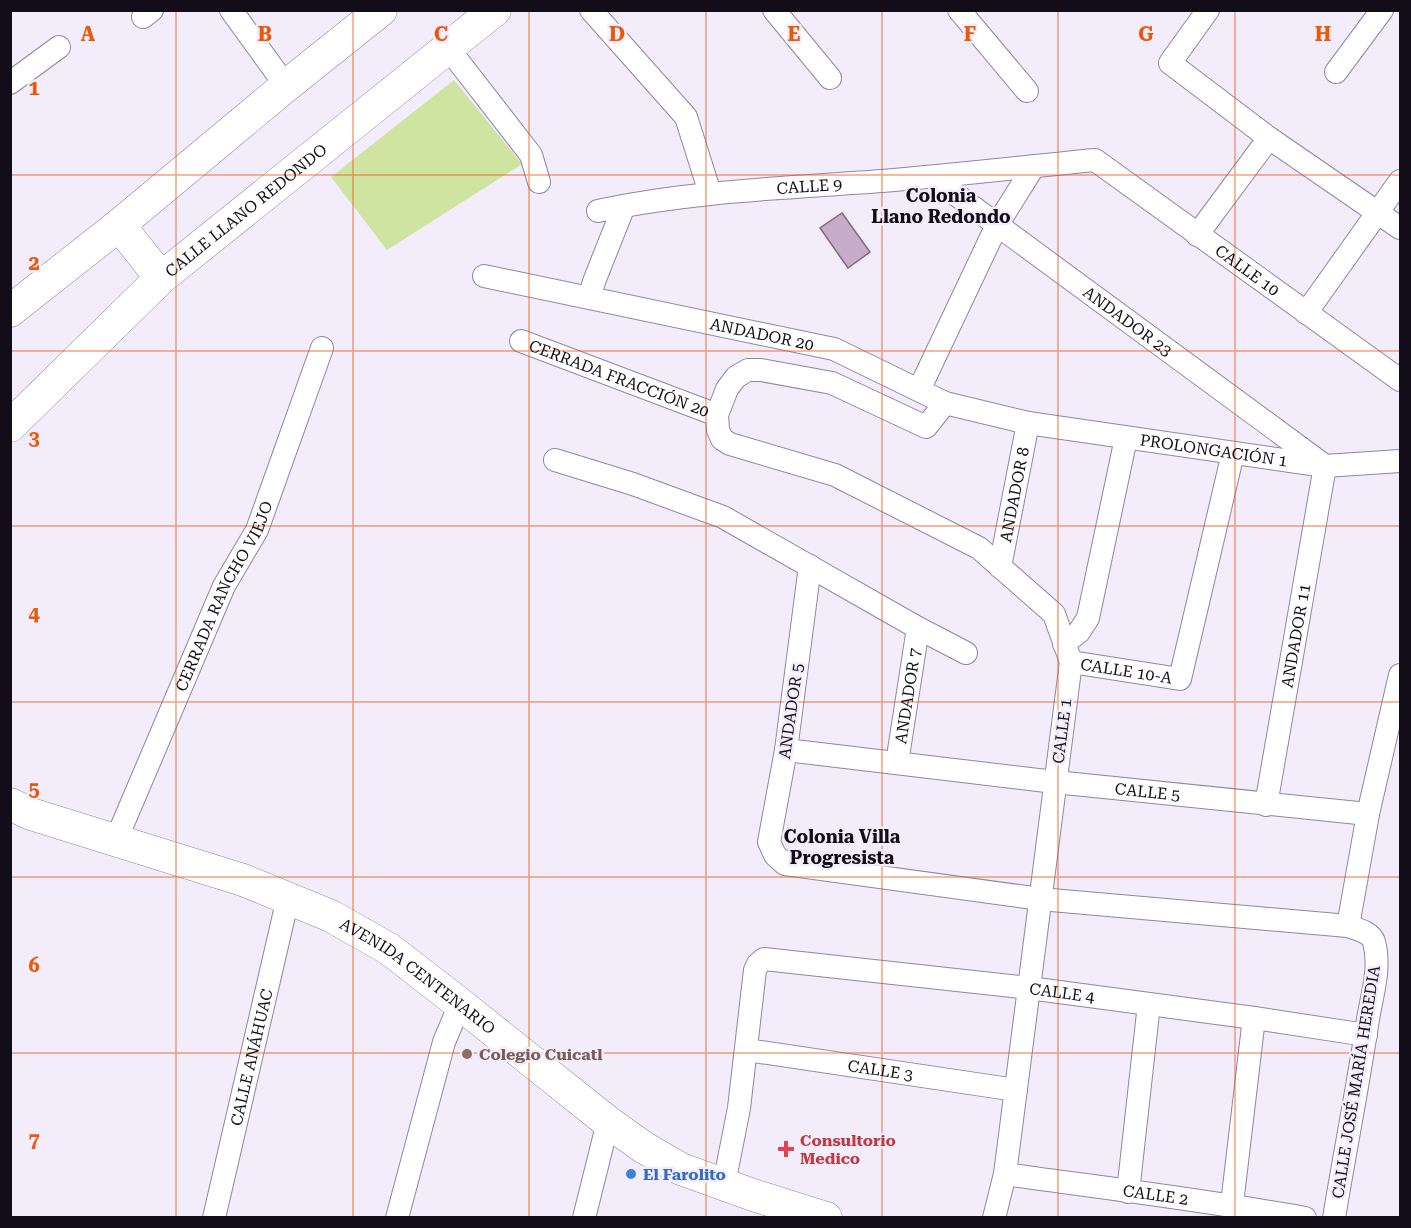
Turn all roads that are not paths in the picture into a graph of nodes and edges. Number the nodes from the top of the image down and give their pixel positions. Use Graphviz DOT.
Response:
graph roads {
  1 [pos="231,10"];
  2 [pos="381,10"];
  3 [pos="495,10"];
  4 [pos="591,10"];
  5 [pos="774,10"];
  6 [pos="959,10"];
  7 [pos="1208,10"];
  8 [pos="1382,10"];
  9 [pos="58,47"];
  10 [pos="448,48"];
  11 [pos="1336,72"];
  12 [pos="830,78"];
  13 [pos="10,83"];
  14 [pos="286,86"];
  15 [pos="1027,91"];
  16 [pos="1269,138"];
  17 [pos="1095,160"];
  18 [pos="1034,166"];
  19 [pos="932,177"];
  20 [pos="1401,181"];
  21 [pos="539,182"];
  22 [pos="710,193"];
  23 [pos="624,206"];
  24 [pos="598,212"];
  25 [pos="1378,212"];
  26 [pos="119,225"];
  27 [pos="997,225"];
  28 [pos="1401,228"];
  29 [pos="1197,235"];
  30 [pos="484,276"];
  31 [pos="161,278"];
  32 [pos="589,297"];
  33 [pos="10,311"];
  34 [pos="1306,313"];
  35 [pos="521,341"];
  36 [pos="322,348"];
  37 [pos="1401,380"];
  38 [pos="919,390"];
  39 [pos="945,403"];
  40 [pos="717,415"];
  41 [pos="1028,423"];
  42 [pos="10,426"];
  43 [pos="1126,438"];
  44 [pos="1233,453"];
  45 [pos="555,460"];
  46 [pos="1401,461"];
  47 [pos="1325,466"];
  48 [pos="810,566"];
  49 [pos="1000,567"];
  50 [pos="918,628"];
  51 [pos="966,653"];
  52 [pos="1067,653"];
  53 [pos="1401,675"];
  54 [pos="786,750"];
  55 [pos="897,763"];
  56 [pos="1055,782"];
  57 [pos="10,804"];
  58 [pos="1266,805"];
  59 [pos="1368,814"];
  60 [pos="116,840"];
  61 [pos="288,898"];
  62 [pos="1040,899"];
  63 [pos="1348,926"];
  64 [pos="1029,988"];
  65 [pos="460,1004"];
  66 [pos="1149,1004"];
  67 [pos="1254,1018"];
  68 [pos="1366,1035"];
  69 [pos="747,1050"];
  70 [pos="1016,1090"];
  71 [pos="608,1122"];
  72 [pos="1005,1174"];
  73 [pos="724,1184"];
  74 [pos="1128,1192"];
  75 [pos="1232,1204"];
  76 [pos="214,1218"];
  77 [pos="397,1218"];
  78 [pos="584,1218"];
  79 [pos="826,1218"];
  80 [pos="994,1218"];
  81 [pos="1305,1218"];
  82 [pos="1334,1218"];
  1 -- 14 [label="street"];
  2 -- 14 [label="street"];
  3 -- 10 [label="street, CALLE LLANO REDONDO"];
  4 -- 22 [label="street"];
  5 -- 12 [label="street"];
  6 -- 15 [label="street"];
  7 -- 16 [label="street"];
  8 -- 11 [label="street"];
  9 -- 13 [label="street"];
  10 -- 21 [label="street"];
  10 -- 31 [label="street, CALLE LLANO REDONDO"];
  14 -- 26 [label="street"];
  16 -- 25 [label="street"];
  16 -- 29 [label="street"];
  17 -- 18 [label="street, CALLE 9"];
  17 -- 29 [label="street, CALLE 10"];
  18 -- 19 [label="street, CALLE 9"];
  18 -- 27 [label="street"];
  19 -- 22 [label="street, CALLE 9"];
  19 -- 27 [label="street, ANDADOR 23"];
  20 -- 25 [label="street"];
  22 -- 23 [label="street, CALLE 9"];
  23 -- 24 [label="street, CALLE 9"];
  23 -- 32 [label="street"];
  25 -- 28 [label="street"];
  25 -- 34 [label="street"];
  26 -- 31 [label="street"];
  26 -- 33 [label="street"];
  27 -- 38 [label="street"];
  27 -- 47 [label="street, ANDADOR 23"];
  29 -- 34 [label="street, CALLE 10"];
  30 -- 32 [label="street, ANDADOR 20"];
  31 -- 42 [label="street, CALLE LLANO REDONDO"];
  32 -- 38 [label="street, ANDADOR 20"];
  34 -- 37 [label="street, CALLE 10"];
  35 -- 40 [label="street, CERRADA FRACCIÓN 20"];
  36 -- 60 [label="street, CERRADA RANCHO VIEJO"];
  38 -- 39 [label="street, ANDADOR 20"];
  39 -- 40 [label="street"];
  39 -- 41 [label="street, ANDADOR 20"];
  40 -- 49 [label="street, CALLE 1"];
  41 -- 43 [label="street, PROLONGACIÓN 1"];
  41 -- 49 [label="street, ANDADOR 8"];
  43 -- 44 [label="street, PROLONGACIÓN 1"];
  43 -- 52 [label="street"];
  44 -- 47 [label="street, PROLONGACIÓN 1"];
  44 -- 52 [label="street, CALLE 10-A"];
  45 -- 48 [label="street"];
  46 -- 47 [label="street, PROLONGACIÓN 1"];
  47 -- 58 [label="street, ANDADOR 11"];
  48 -- 50 [label="street"];
  48 -- 54 [label="street, ANDADOR 5"];
  49 -- 52 [label="street, CALLE 1"];
  50 -- 51 [label="street"];
  50 -- 55 [label="street, ANDADOR 7"];
  52 -- 56 [label="street, CALLE 1"];
  53 -- 59 [label="street"];
  54 -- 55 [label="street, CALLE 5"];
  54 -- 62 [label="street, ANDADOR 5"];
  55 -- 56 [label="street, CALLE 5"];
  56 -- 58 [label="street, CALLE 5"];
  56 -- 62 [label="street, CALLE 1"];
  57 -- 60 [label="street, AVENIDA CENTENARIO"];
  58 -- 59 [label="street, CALLE 5"];
  59 -- 63 [label="street"];
  60 -- 61 [label="street, AVENIDA CENTENARIO"];
  61 -- 65 [label="street, AVENIDA CENTENARIO"];
  61 -- 76 [label="street, CALLE ANÁHUAC"];
  62 -- 63 [label="street"];
  62 -- 64 [label="street, CALLE 1"];
  63 -- 68 [label="street, CALLE JOSÉ MARÍA HEREDIA"];
  64 -- 66 [label="street, CALLE 4"];
  64 -- 69 [label="street, CALLE 4"];
  64 -- 70 [label="street, CALLE 1"];
  65 -- 71 [label="street, AVENIDA CENTENARIO"];
  65 -- 77 [label="street"];
  66 -- 67 [label="street, CALLE 4"];
  66 -- 74 [label="street"];
  67 -- 68 [label="street, CALLE 4"];
  67 -- 75 [label="street"];
  68 -- 82 [label="street, CALLE JOSÉ MARÍA HEREDIA"];
  69 -- 70 [label="street, CALLE 3"];
  69 -- 73 [label="street"];
  70 -- 72 [label="street, CALLE 1"];
  71 -- 73 [label="street, AVENIDA CENTENARIO"];
  71 -- 78 [label="street"];
  72 -- 74 [label="street, CALLE 2"];
  72 -- 80 [label="street, CALLE 1"];
  73 -- 79 [label="street, AVENIDA CENTENARIO"];
  74 -- 75 [label="street, CALLE 2"];
  75 -- 81 [label="street, CALLE 2"];
}
